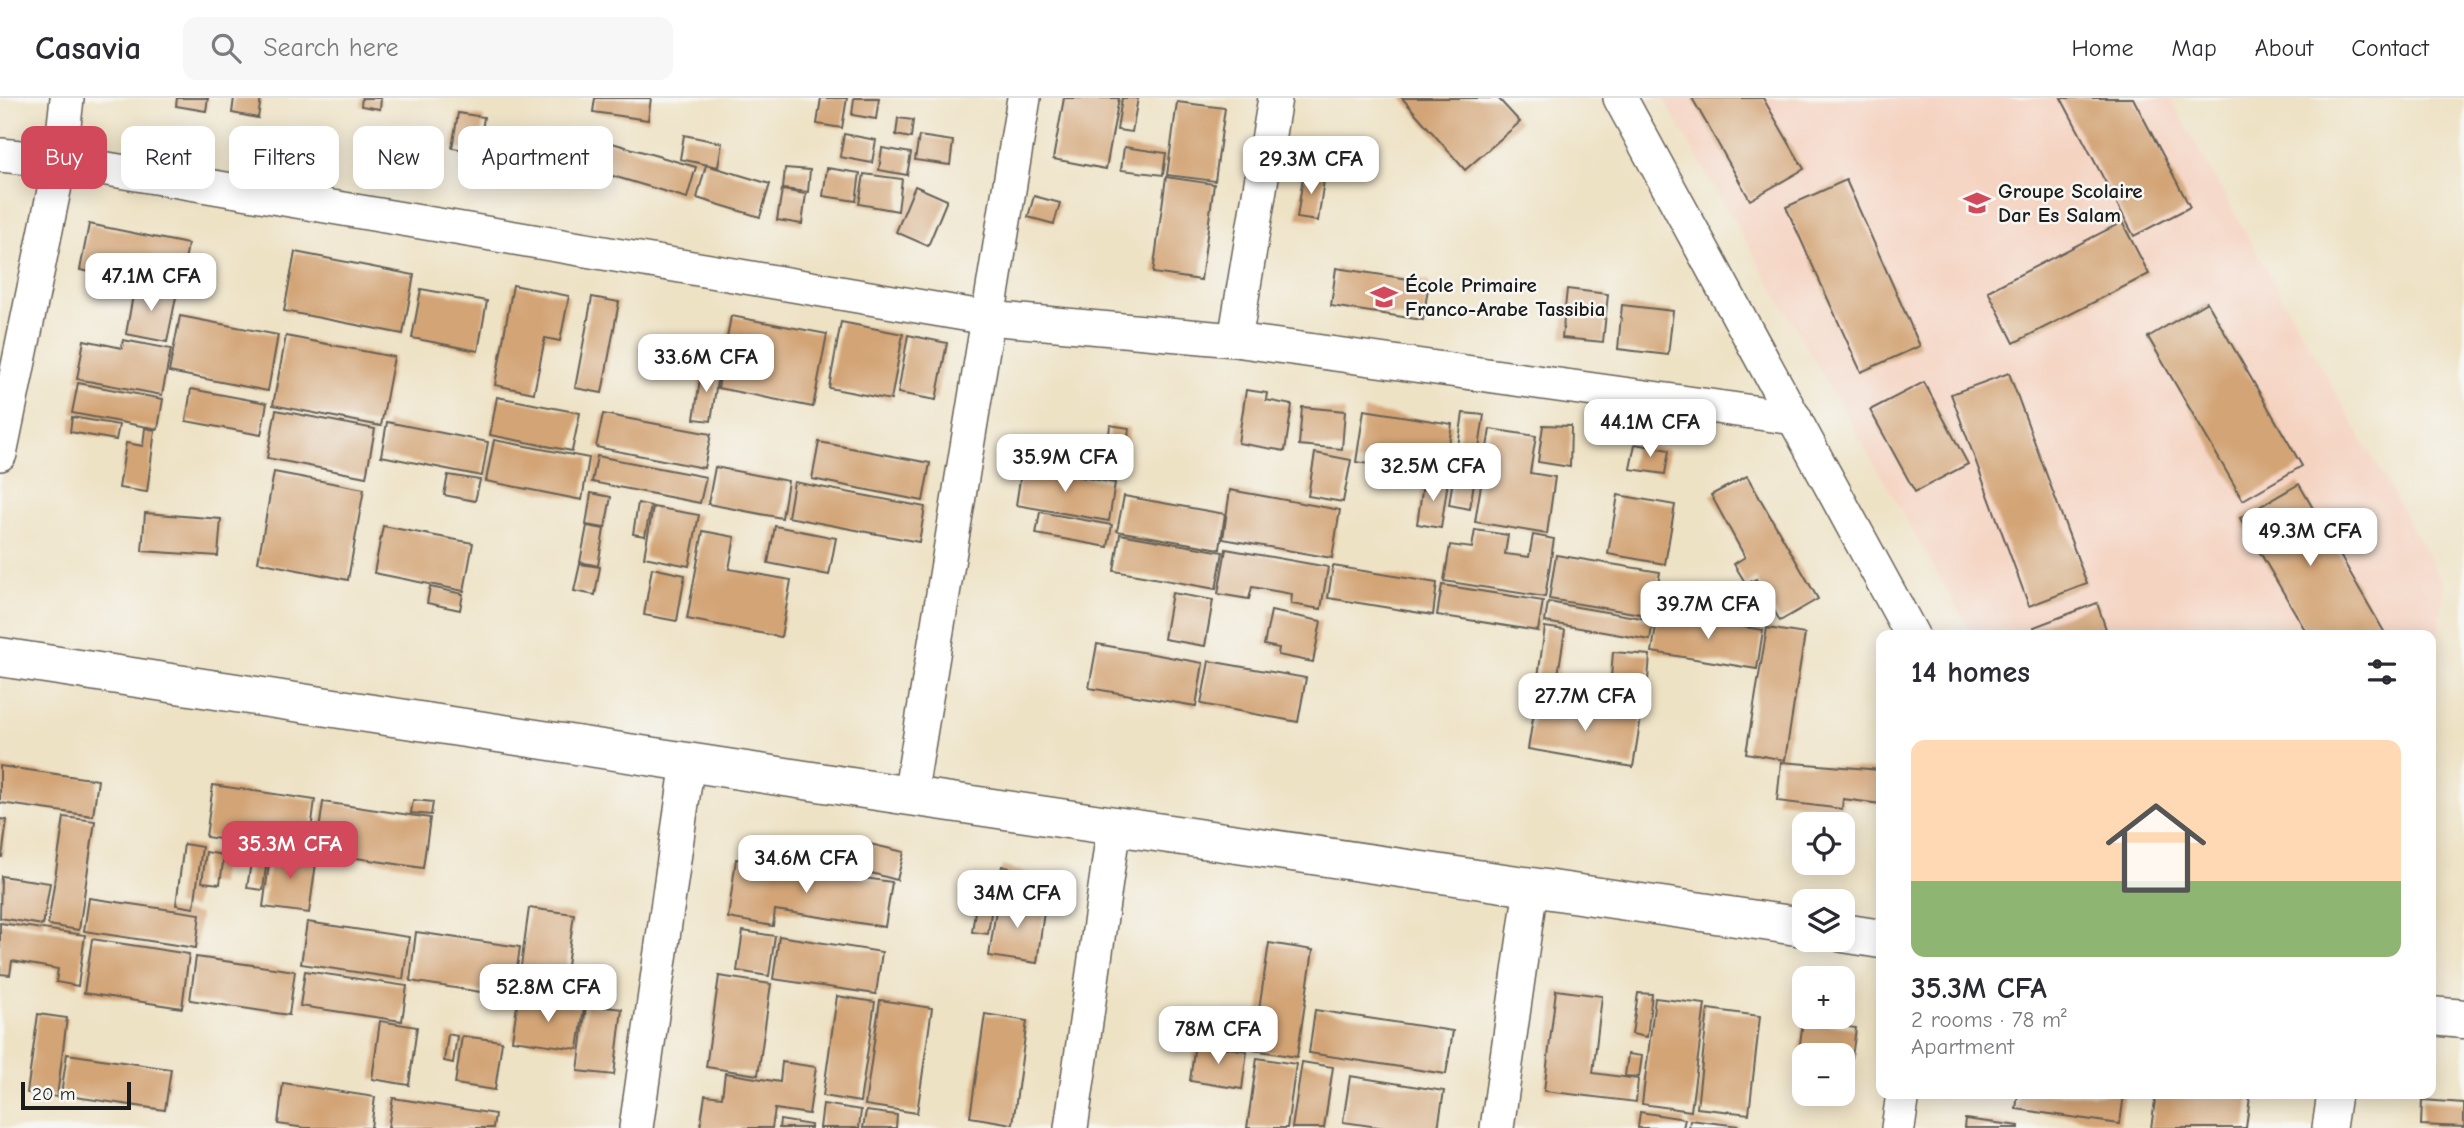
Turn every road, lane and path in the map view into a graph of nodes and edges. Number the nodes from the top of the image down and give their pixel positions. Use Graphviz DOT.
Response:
graph roads {
  1 [pos="67,98"];
  2 [pos="1024,98"];
  3 [pos="1275,98"];
  4 [pos="1619,98"];
  5 [pos="64,126"];
  6 [pos="0,155"];
  7 [pos="21,157"];
  8 [pos="107,169"];
  9 [pos="55,189"];
  10 [pos="988,318"];
  11 [pos="1235,341"];
  12 [pos="1795,418"];
  13 [pos="0,454"];
  14 [pos="1909,630"];
  15 [pos="0,657"];
  16 [pos="688,761"];
  17 [pos="910,796"];
  18 [pos="1114,825"];
  19 [pos="1531,887"];
  20 [pos="1792,925"];
  21 [pos="1855,935"];
  22 [pos="1876,938"];
  23 [pos="2436,1016"];
  24 [pos="2464,1019"];
  25 [pos="1902,1099"];
  26 [pos="2333,1099"];
  27 [pos="636,1128"];
  28 [pos="1071,1128"];
  29 [pos="1497,1128"];
  30 [pos="1898,1128"];
  31 [pos="2329,1128"];
  1 -- 5 [label="street"];
  2 -- 10 [label="street"];
  3 -- 11 [label="street"];
  4 -- 12 [label="street"];
  6 -- 7 [label="street"];
  8 -- 10 [label="street"];
  9 -- 13 [label="street"];
  10 -- 11 [label="street"];
  10 -- 17 [label="street"];
  11 -- 12 [label="street"];
  12 -- 14 [label="street"];
  15 -- 16 [label="street"];
  16 -- 17 [label="street"];
  16 -- 27 [label="street"];
  17 -- 18 [label="street"];
  18 -- 19 [label="street"];
  18 -- 28 [label="street"];
  19 -- 20 [label="street"];
  19 -- 29 [label="street"];
  21 -- 22 [label="street"];
  23 -- 24 [label="street"];
  25 -- 30 [label="street"];
  26 -- 31 [label="street"];
}
